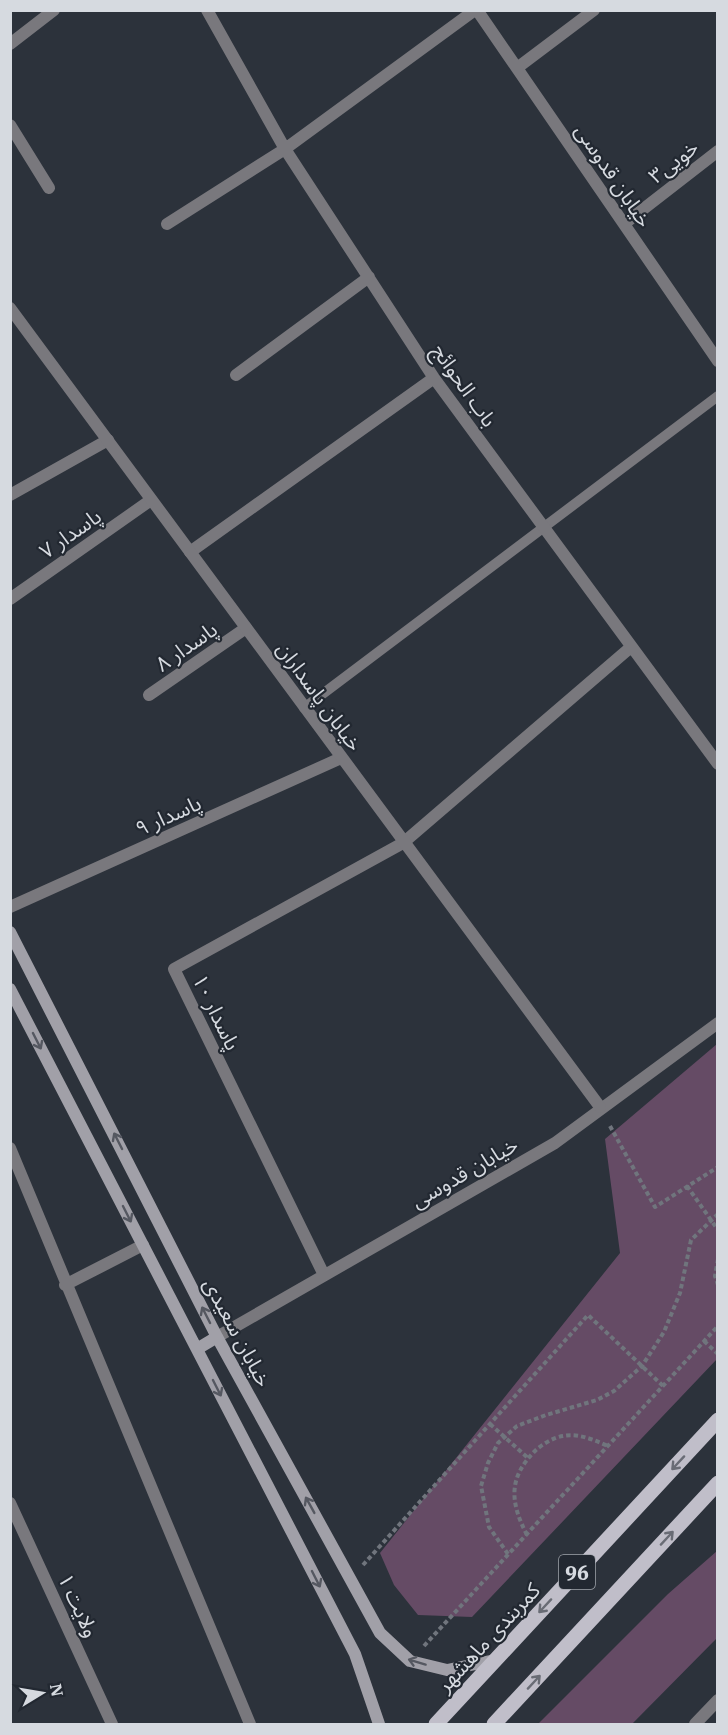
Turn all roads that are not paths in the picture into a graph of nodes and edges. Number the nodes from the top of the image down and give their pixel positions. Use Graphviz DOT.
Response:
graph roads {
  1 [pos="54,10"];
  2 [pos="207,10"];
  3 [pos="476,10"];
  4 [pos="594,10"];
  5 [pos="10,44"];
  6 [pos="517,68"];
  7 [pos="10,126"];
  8 [pos="285,148"];
  9 [pos="717,151"];
  10 [pos="50,188"];
  11 [pos="167,224"];
  12 [pos="624,224"];
  13 [pos="369,277"];
  14 [pos="10,308"];
  15 [pos="717,361"];
  16 [pos="236,375"];
  17 [pos="435,378"];
  18 [pos="717,396"];
  19 [pos="108,440"];
  20 [pos="10,495"];
  21 [pos="152,500"];
  22 [pos="544,527"];
  23 [pos="190,552"];
  24 [pos="10,598"];
  25 [pos="246,628"];
  26 [pos="631,646"];
  27 [pos="149,695"];
  28 [pos="304,708"];
  29 [pos="341,758"];
  30 [pos="717,764"];
  31 [pos="403,843"];
  32 [pos="10,907"];
  33 [pos="10,932"];
  34 [pos="10,989"];
  35 [pos="717,1023"];
  36 [pos="600,1107"];
  37 [pos="10,1148"];
  38 [pos="143,1245"];
  39 [pos="324,1275"];
  40 [pos="65,1285"];
  41 [pos="217,1336"];
  42 [pos="196,1348"];
  43 [pos="717,1420"];
  44 [pos="717,1484"];
  45 [pos="10,1503"];
  46 [pos="495,1660"];
  47 [pos="717,1700"];
  48 [pos="112,1725"];
  49 [pos="250,1725"];
  50 [pos="379,1725"];
  51 [pos="436,1725"];
  52 [pos="494,1725"];
  53 [pos="695,1725"];
  1 -- 5 [label="street"];
  2 -- 8 [label="street, باب الحوائج"];
  3 -- 6 [label="street, خیابان قدوسی"];
  3 -- 8 [label="street"];
  4 -- 6 [label="street"];
  6 -- 12 [label="street, خیابان قدوسی"];
  7 -- 10 [label="street"];
  8 -- 11 [label="street"];
  8 -- 13 [label="street, باب الحوائج"];
  9 -- 12 [label="street, خویی۳"];
  12 -- 15 [label="street, خیابان قدوسی"];
  13 -- 16 [label="street"];
  13 -- 17 [label="street, باب الحوائج"];
  14 -- 19 [label="street, خیابان پاسداران"];
  17 -- 22 [label="street, باب الحوائج"];
  17 -- 23 [label="street"];
  18 -- 22 [label="lane"];
  19 -- 20 [label="street"];
  19 -- 21 [label="street, خیابان پاسداران"];
  21 -- 23 [label="street, خیابان پاسداران"];
  21 -- 24 [label="street, پاسدار ۷"];
  22 -- 26 [label="street, باب الحوائج"];
  22 -- 28 [label="lane"];
  23 -- 25 [label="street, خیابان پاسداران"];
  25 -- 27 [label="street, پاسدار ۸"];
  25 -- 28 [label="street, خیابان پاسداران"];
  26 -- 30 [label="street, باب الحوائج"];
  26 -- 31 [label="street"];
  28 -- 29 [label="street, خیابان پاسداران"];
  29 -- 31 [label="street, خیابان پاسداران"];
  29 -- 32 [label="street, پاسدار ۹"];
  31 -- 36 [label="street, خیابان پاسداران"];
  31 -- 39 [label="street, پاسدار ۱۰"];
  41 -- 33 [label="main road, خیابان سعیدی, one-way"];
  34 -- 38 [label="main road, خیابان سعیدی, one-way"];
  35 -- 36 [label="street, خیابان قدوسی"];
  36 -- 39 [label="street, خیابان قدوسی"];
  37 -- 40 [label="street"];
  38 -- 40 [label="street"];
  38 -- 42 [label="main road, خیابان سعیدی"];
  39 -- 41 [label="street, خیابان قدوسی"];
  40 -- 49 [label="street"];
  41 -- 42 [label="main road"];
  46 -- 41 [label="main road, خیابان سعیدی, one-way"];
  42 -- 50 [label="main road, خیابان سعیدی, one-way"];
  43 -- 46 [label="main road, کمربندی ماهشهر / 96, one-way"];
  52 -- 44 [label="main road, 96, one-way"];
  45 -- 48 [label="street, ولایت ۱"];
  46 -- 51 [label="main road, کمربندی ماهشهر / 96"];
  47 -- 53 [label="street"];
}
